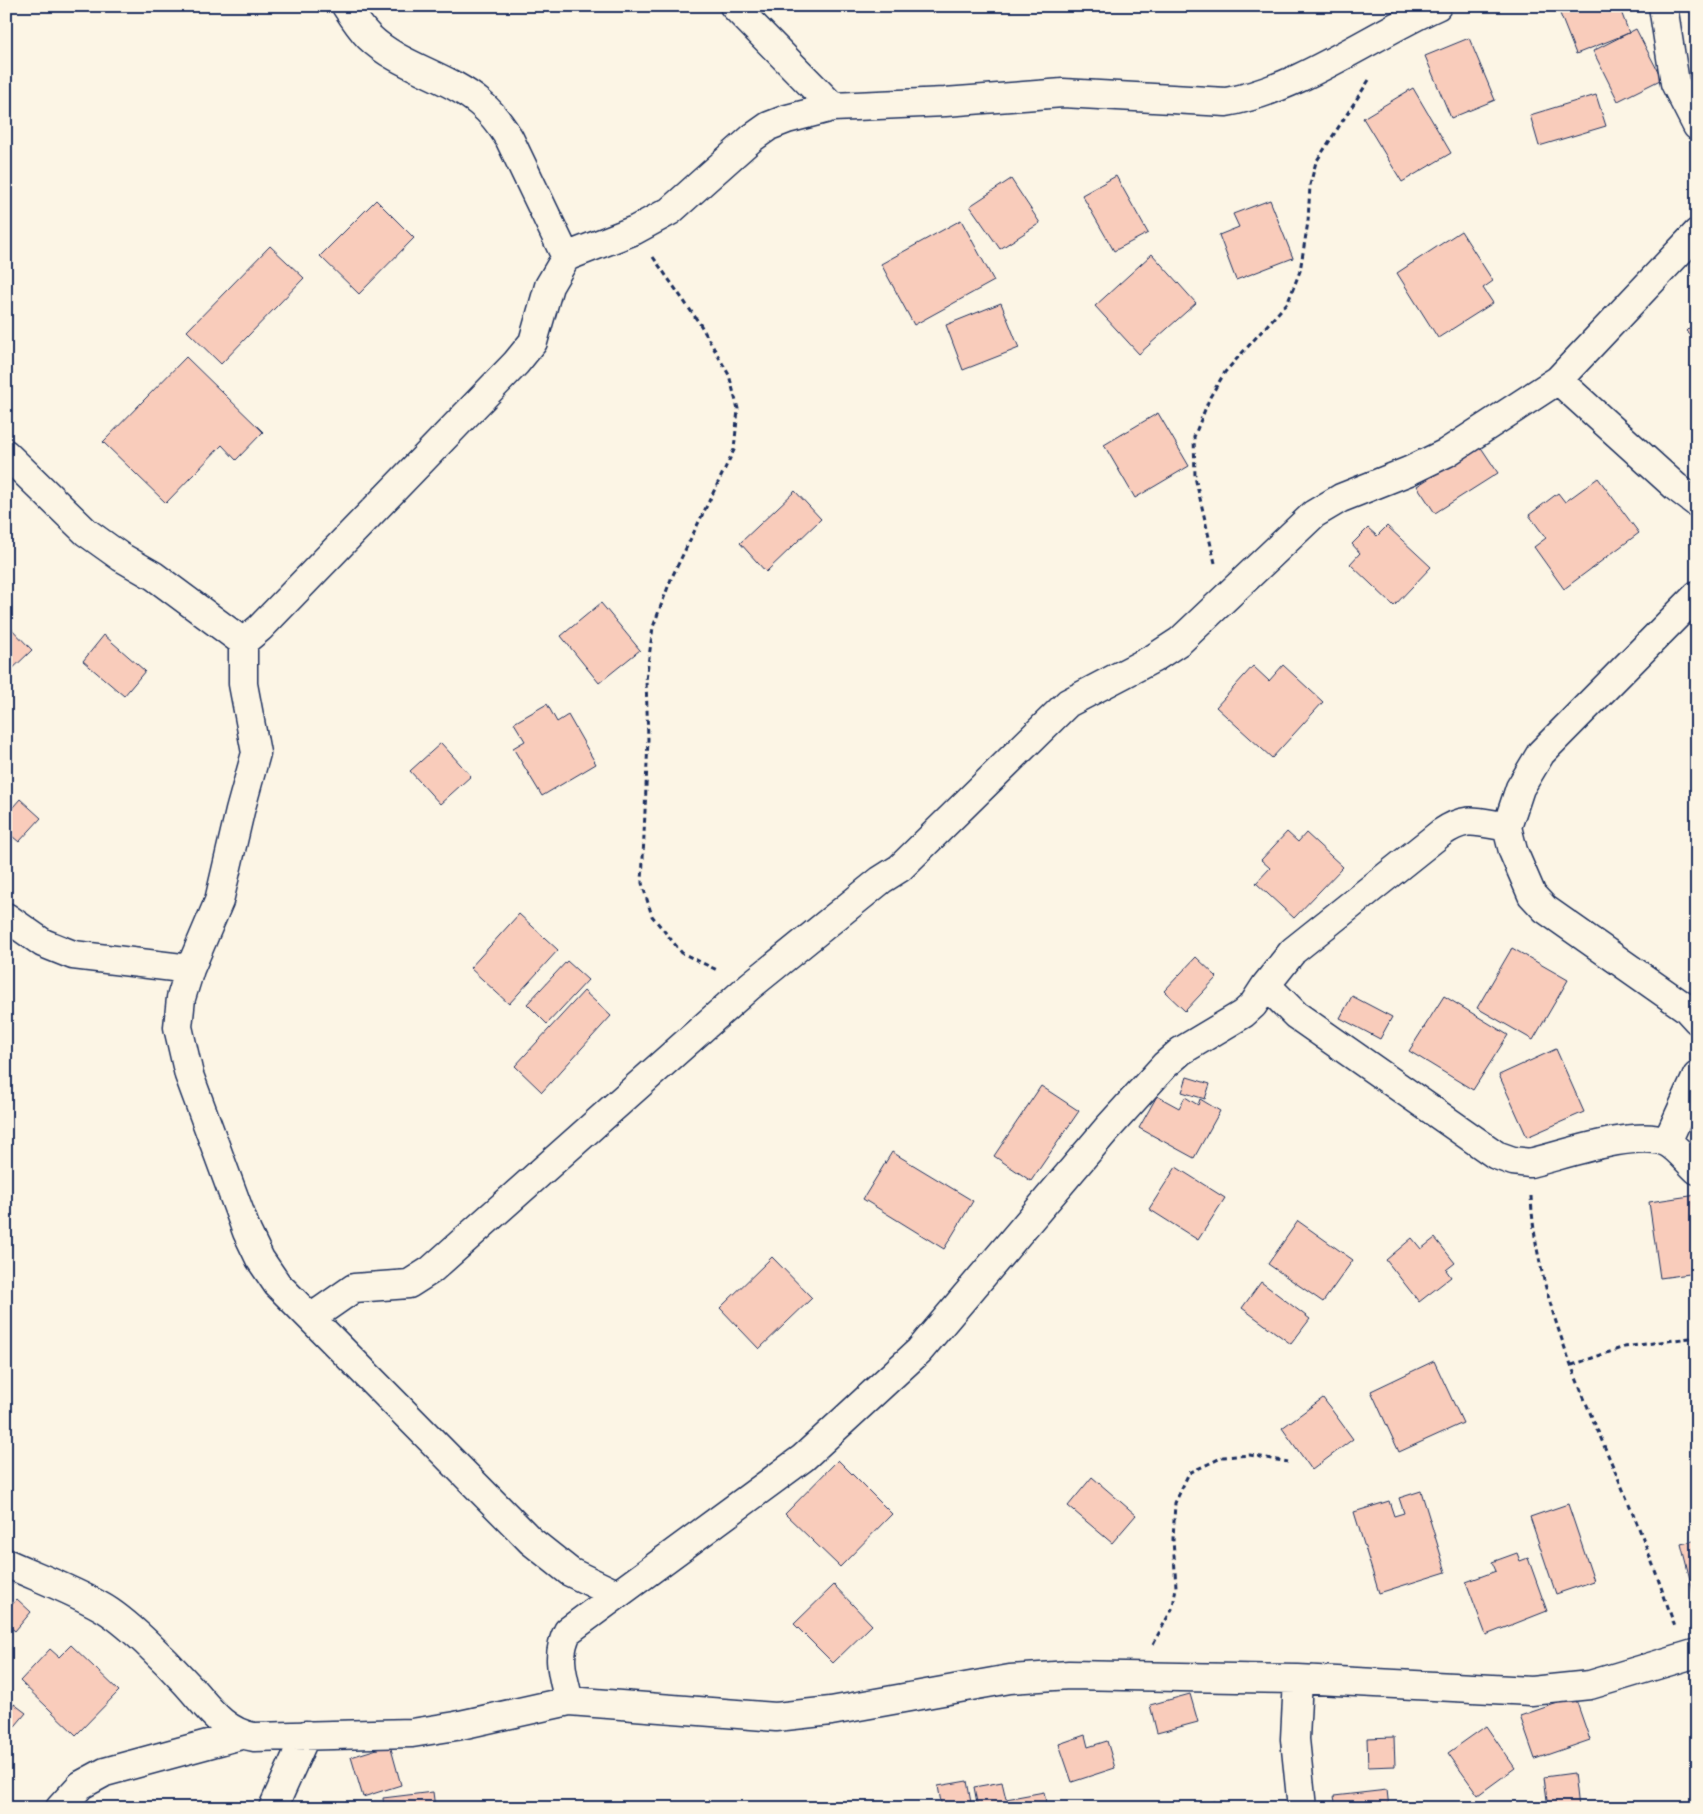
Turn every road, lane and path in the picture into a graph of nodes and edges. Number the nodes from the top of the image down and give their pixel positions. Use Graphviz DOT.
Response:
graph roads {
  1 [pos="346,6"];
  2 [pos="734,6"];
  3 [pos="1437,6"];
  4 [pos="1663,6"];
  5 [pos="1374,73"];
  6 [pos="833,107"];
  7 [pos="1697,126"];
  8 [pos="635,230"];
  9 [pos="1697,233"];
  10 [pos="566,257"];
  11 [pos="1558,380"];
  12 [pos="6,454"];
  13 [pos="1697,503"];
  14 [pos="1697,595"];
  15 [pos="1225,599"];
  16 [pos="244,642"];
  17 [pos="1507,827"];
  18 [pos="6,917"];
  19 [pos="190,969"];
  20 [pos="1266,985"];
  21 [pos="750,986"];
  22 [pos="1697,1020"];
  23 [pos="1697,1076"];
  24 [pos="1667,1142"];
  25 [pos="1530,1163"];
  26 [pos="1697,1170"];
  27 [pos="312,1318"];
  28 [pos="1697,1337"];
  29 [pos="1572,1365"];
  30 [pos="1288,1462"];
  31 [pos="6,1563"];
  32 [pos="616,1594"];
  33 [pos="1691,1655"];
  34 [pos="1118,1677"];
  35 [pos="1298,1679"];
  36 [pos="569,1701"];
  37 [pos="240,1735"];
  38 [pos="306,1735"];
  39 [pos="60,1808"];
  40 [pos="273,1808"];
  41 [pos="1302,1808"];
  1 -- 10 [label="street"];
  2 -- 6 [label="street"];
  3 -- 6 [label="street"];
  4 -- 7 [label="street"];
  5 -- 15 [label="path"];
  6 -- 8 [label="street"];
  8 -- 10 [label="street"];
  8 -- 21 [label="path"];
  9 -- 11 [label="street"];
  10 -- 16 [label="street"];
  11 -- 13 [label="street"];
  11 -- 15 [label="street"];
  12 -- 16 [label="street"];
  14 -- 17 [label="street"];
  15 -- 21 [label="street"];
  16 -- 19 [label="street"];
  17 -- 20 [label="street"];
  17 -- 22 [label="street"];
  18 -- 19 [label="street"];
  19 -- 27 [label="street"];
  20 -- 25 [label="street"];
  20 -- 32 [label="street"];
  21 -- 27 [label="street"];
  23 -- 24 [label="street"];
  24 -- 25 [label="street"];
  24 -- 26 [label="street"];
  25 -- 29 [label="path"];
  27 -- 32 [label="street"];
  28 -- 29 [label="path"];
  29 -- 33 [label="path"];
  30 -- 34 [label="path"];
  31 -- 37 [label="street"];
  32 -- 36 [label="street"];
  33 -- 35 [label="street"];
  34 -- 35 [label="street"];
  34 -- 36 [label="street"];
  35 -- 41 [label="street"];
  36 -- 38 [label="street"];
  37 -- 38 [label="street"];
  37 -- 39 [label="street"];
  38 -- 40 [label="street"];
}
